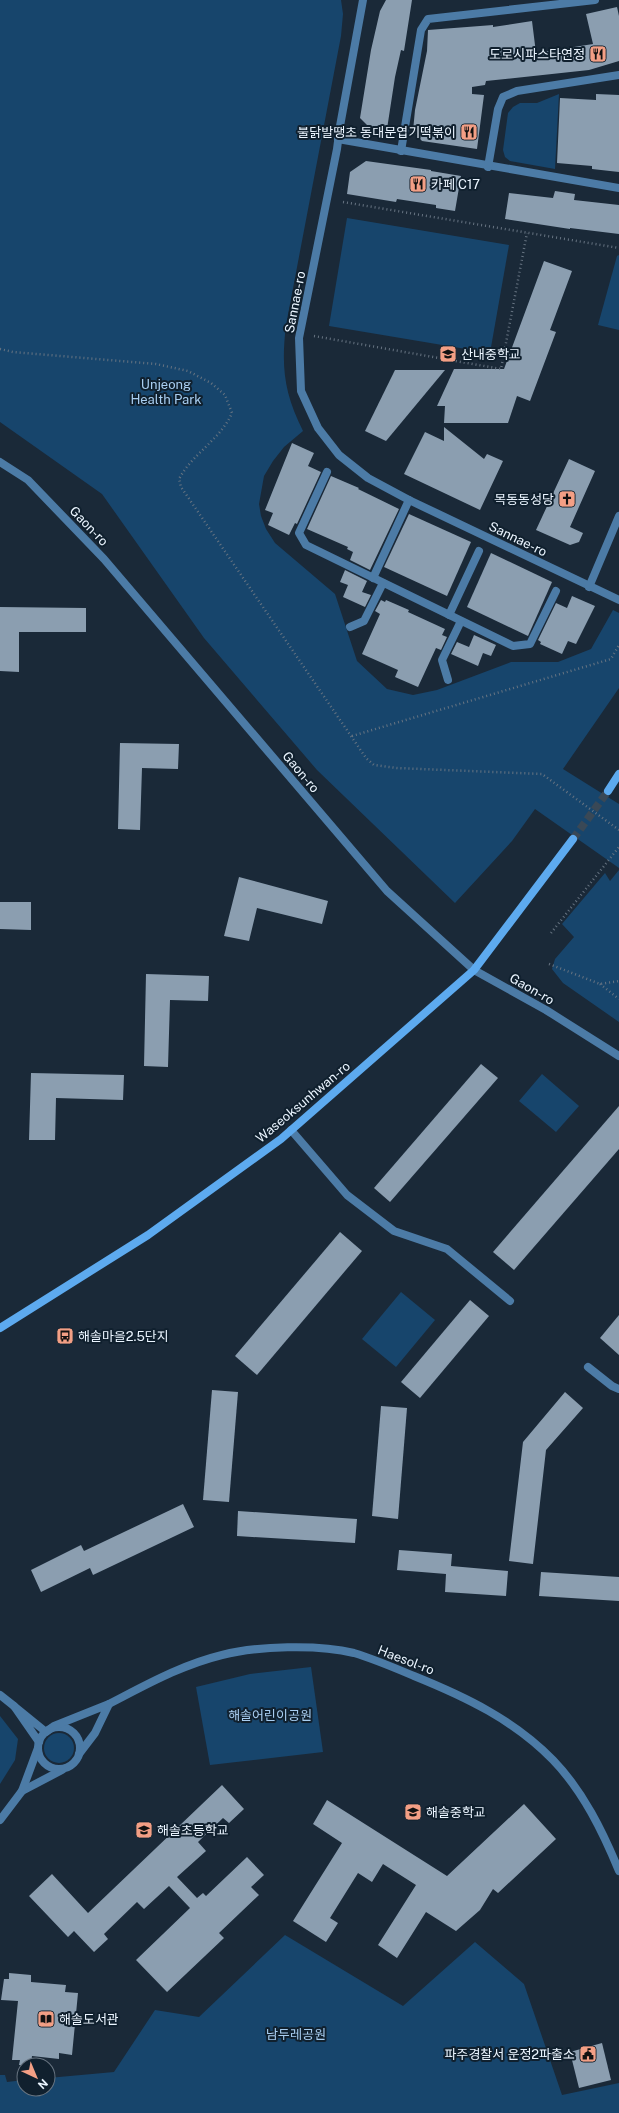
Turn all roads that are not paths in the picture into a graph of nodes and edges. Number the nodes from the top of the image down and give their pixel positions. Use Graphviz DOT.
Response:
graph roads {
  1 [pos="363,0"];
  2 [pos="596,0"];
  3 [pos="619,75"];
  4 [pos="338,139"];
  5 [pos="401,151"];
  6 [pos="488,166"];
  7 [pos="619,188"];
  8 [pos="0,462"];
  9 [pos="327,472"];
  10 [pos="410,500"];
  11 [pos="619,516"];
  12 [pos="479,551"];
  13 [pos="373,578"];
  14 [pos="383,582"];
  15 [pos="589,587"];
  16 [pos="556,591"];
  17 [pos="619,600"];
  18 [pos="449,615"];
  19 [pos="461,621"];
  20 [pos="350,627"];
  21 [pos="448,680"];
  22 [pos="619,774"];
  23 [pos="608,792"];
  24 [pos="573,839"];
  25 [pos="474,970"];
  26 [pos="619,1056"];
  27 [pos="291,1130"];
  28 [pos="510,1301"];
  29 [pos="0,1328"];
  30 [pos="588,1367"];
  31 [pos="619,1389"];
  32 [pos="0,1695"];
  33 [pos="109,1704"];
  34 [pos="14,1706"];
  35 [pos="46,1732"];
  36 [pos="39,1745"];
  37 [pos="79,1754"];
  38 [pos="64,1768"];
  39 [pos="22,1791"];
  40 [pos="0,1820"];
  41 [pos="619,1871"];
  1 -- 4 [label="street, Sannae-ro"];
  2 -- 5 [label="street"];
  3 -- 6 [label="street"];
  4 -- 5 [label="street"];
  4 -- 10 [label="street, Sannae-ro"];
  5 -- 6 [label="street"];
  6 -- 7 [label="street"];
  8 -- 25 [label="street, Gaon-ro"];
  9 -- 13 [label="street"];
  10 -- 13 [label="street"];
  10 -- 15 [label="street, Sannae-ro"];
  11 -- 15 [label="street"];
  12 -- 18 [label="street"];
  13 -- 14 [label="street"];
  14 -- 18 [label="street"];
  14 -- 20 [label="street"];
  15 -- 17 [label="street, Sannae-ro"];
  16 -- 19 [label="street"];
  18 -- 19 [label="street"];
  19 -- 21 [label="street"];
  22 -- 23 [label="street"];
  24 -- 25 [label="street, Waseoksunhwan-ro"];
  25 -- 26 [label="street, Gaon-ro"];
  25 -- 27 [label="street, Waseoksunhwan-ro"];
  27 -- 28 [label="street"];
  27 -- 29 [label="street, Waseoksunhwan-ro"];
  30 -- 31 [label="street"];
  32 -- 34 [label="street"];
  33 -- 35 [label="street, Haesol-ro"];
  33 -- 37 [label="street"];
  33 -- 41 [label="street, Haesol-ro"];
  34 -- 35 [label="street"];
  34 -- 36 [label="street"];
  35 -- 36 [label="street"];
  35 -- 37 [label="street"];
  36 -- 38 [label="street"];
  36 -- 39 [label="street"];
  37 -- 38 [label="street"];
  38 -- 39 [label="street"];
  39 -- 40 [label="street"];
}
